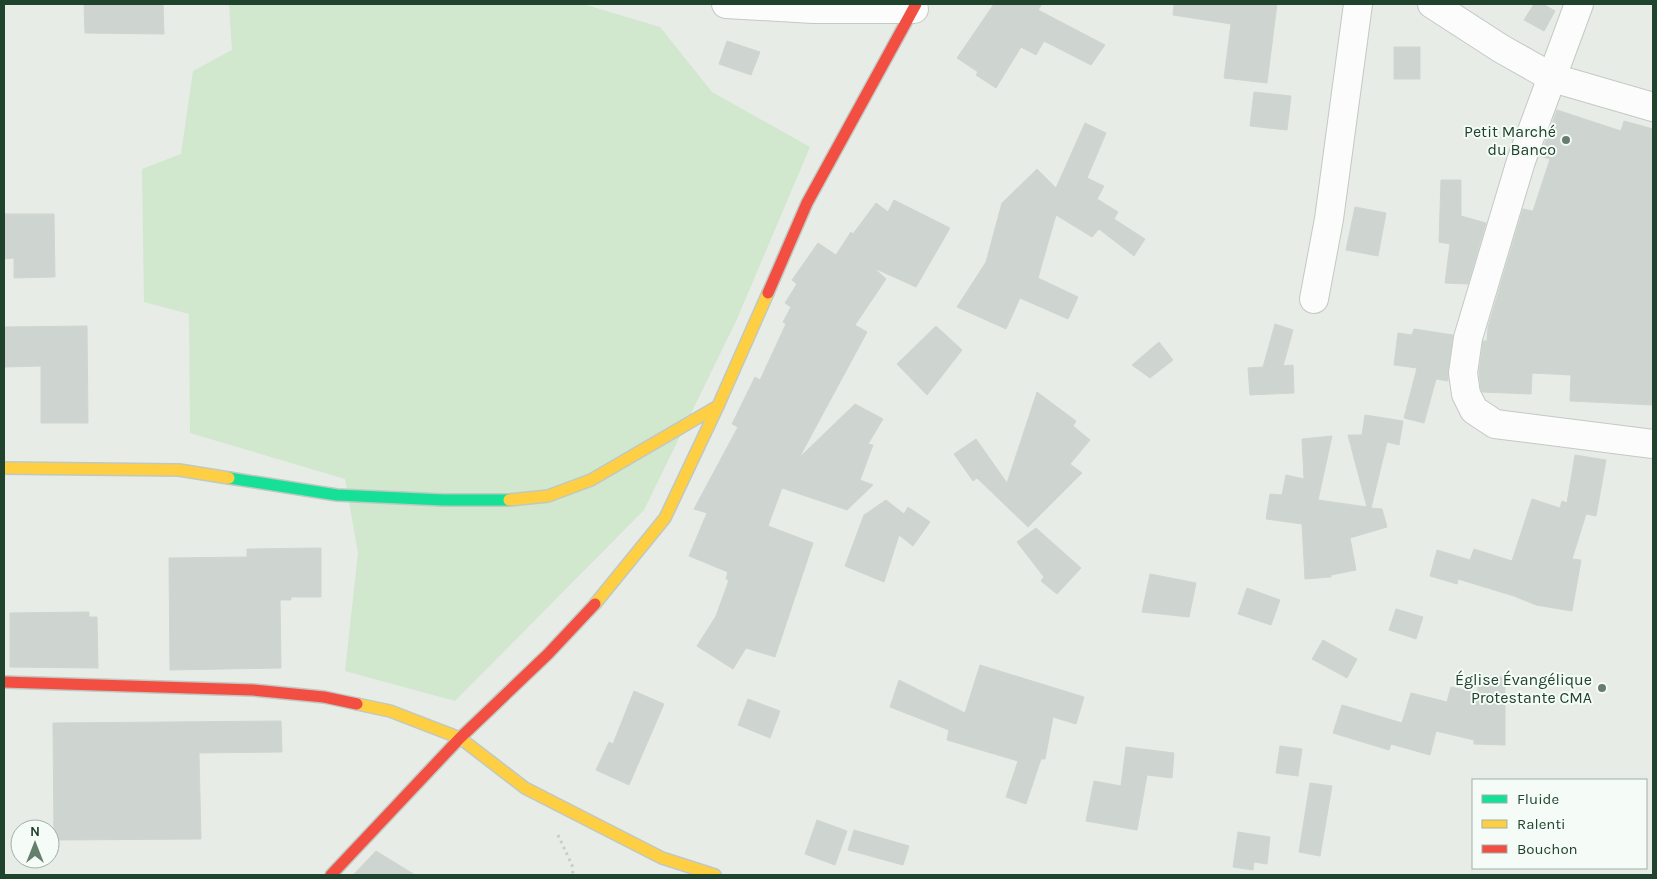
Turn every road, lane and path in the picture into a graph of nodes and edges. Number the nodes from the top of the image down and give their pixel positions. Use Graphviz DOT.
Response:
graph roads {
  1 [pos="726,4"];
  2 [pos="1358,4"];
  3 [pos="1432,4"];
  4 [pos="1579,4"];
  5 [pos="915,6"];
  6 [pos="1553,78"];
  7 [pos="1653,107"];
  8 [pos="1314,299"];
  9 [pos="718,406"];
  10 [pos="1653,444"];
  11 [pos="4,468"];
  12 [pos="4,682"];
  13 [pos="460,738"];
  14 [pos="331,875"];
  15 [pos="715,875"];
  1 -- 5 [label="street"];
  2 -- 8 [label="street"];
  3 -- 6 [label="street"];
  4 -- 6 [label="street"];
  5 -- 9 [label="street"];
  6 -- 7 [label="street"];
  6 -- 10 [label="street"];
  9 -- 11 [label="street"];
  9 -- 13 [label="street"];
  12 -- 13 [label="street"];
  13 -- 14 [label="street"];
  13 -- 15 [label="street"];
}
